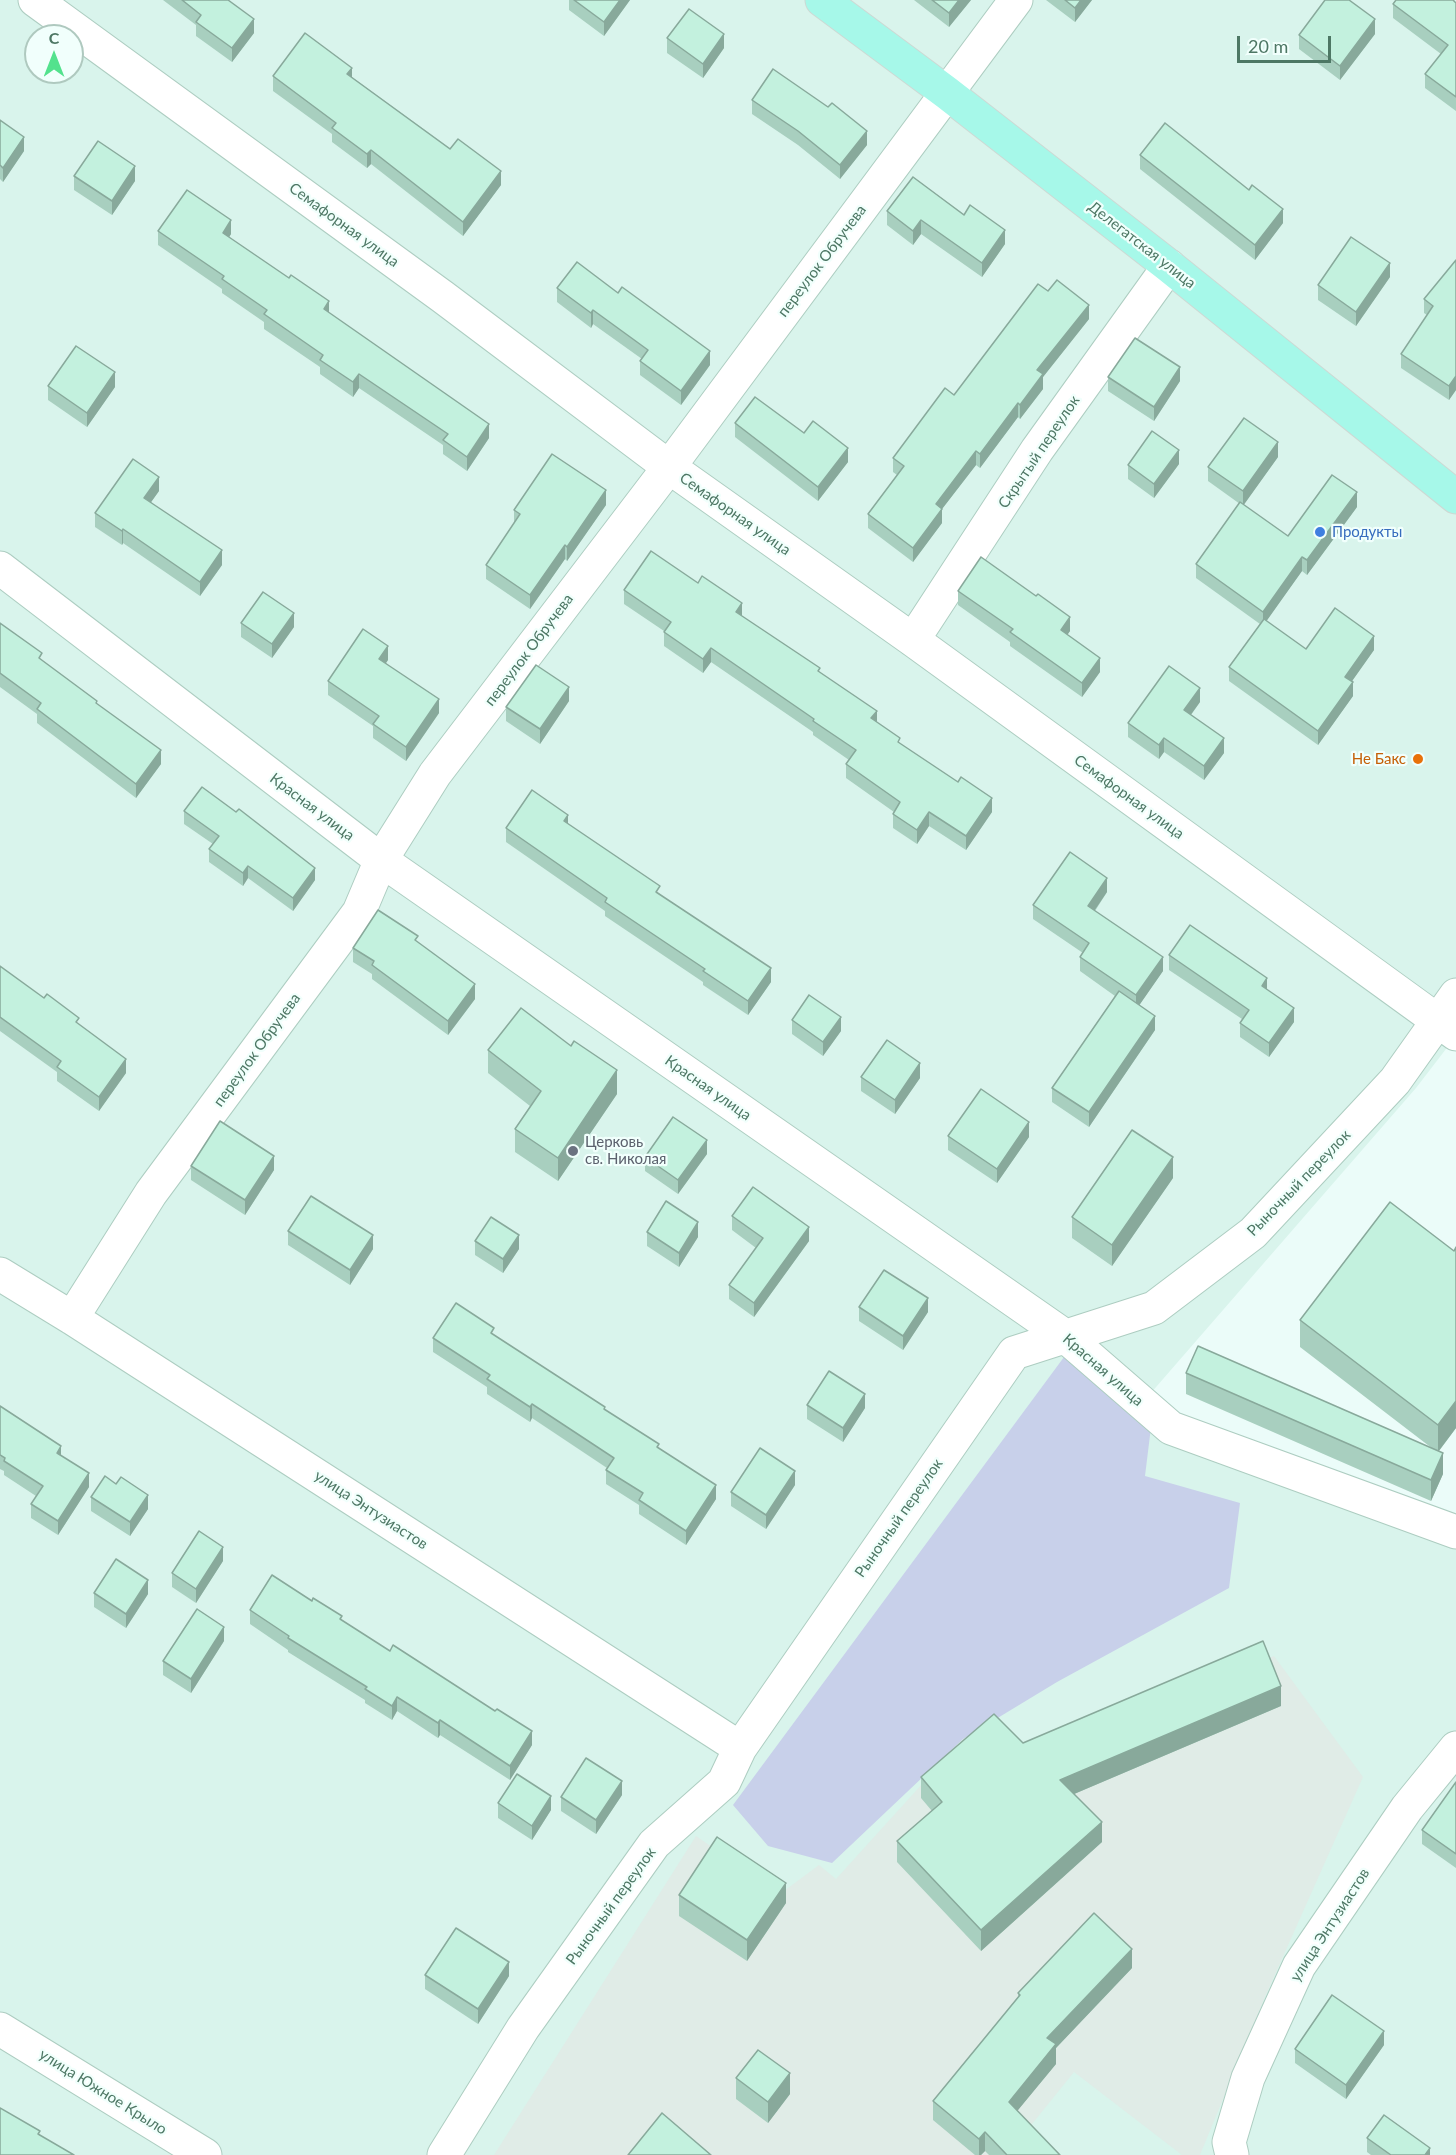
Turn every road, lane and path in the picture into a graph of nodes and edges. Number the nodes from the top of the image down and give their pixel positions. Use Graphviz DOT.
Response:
graph roads {
  1 [pos="35,0"];
  2 [pos="822,0"];
  3 [pos="1017,0"];
  4 [pos="947,93"];
  5 [pos="1169,266"];
  6 [pos="669,467"];
  7 [pos="1456,497"];
  8 [pos="0,568"];
  9 [pos="913,640"];
  10 [pos="381,860"];
  11 [pos="1456,995"];
  12 [pos="1447,1028"];
  13 [pos="0,1274"];
  14 [pos="72,1318"];
  15 [pos="1065,1336"];
  16 [pos="1456,1532"];
  17 [pos="740,1748"];
  18 [pos="1456,1748"];
  19 [pos="0,2029"];
  20 [pos="205,2155"];
  21 [pos="444,2155"];
  22 [pos="1232,2155"];
  1 -- 6 [label="street, Семафорная улица"];
  2 -- 4 [label="main road, Делегатская улица"];
  3 -- 4 [label="street, переулок Обручева"];
  4 -- 5 [label="main road, Делегатская улица"];
  4 -- 6 [label="street, переулок Обручева"];
  5 -- 7 [label="main road, Делегатская улица"];
  5 -- 9 [label="street, Скрытый переулок"];
  6 -- 9 [label="street, Семафорная улица"];
  6 -- 10 [label="street, переулок Обручева"];
  8 -- 10 [label="street, Красная улица"];
  9 -- 12 [label="street, Семафорная улица"];
  10 -- 14 [label="street, переулок Обручева"];
  10 -- 15 [label="street, Красная улица"];
  11 -- 12 [label="street, Рыночный переулок"];
  12 -- 15 [label="street, Рыночный переулок"];
  13 -- 14 [label="street, улица Энтузиастов"];
  14 -- 17 [label="street, улица Энтузиастов"];
  15 -- 16 [label="street, Красная улица"];
  15 -- 17 [label="street, Рыночный переулок"];
  17 -- 21 [label="street, Рыночный переулок"];
  18 -- 22 [label="street, улица Энтузиастов"];
  19 -- 20 [label="street, улица Южное Крыло"];
}
